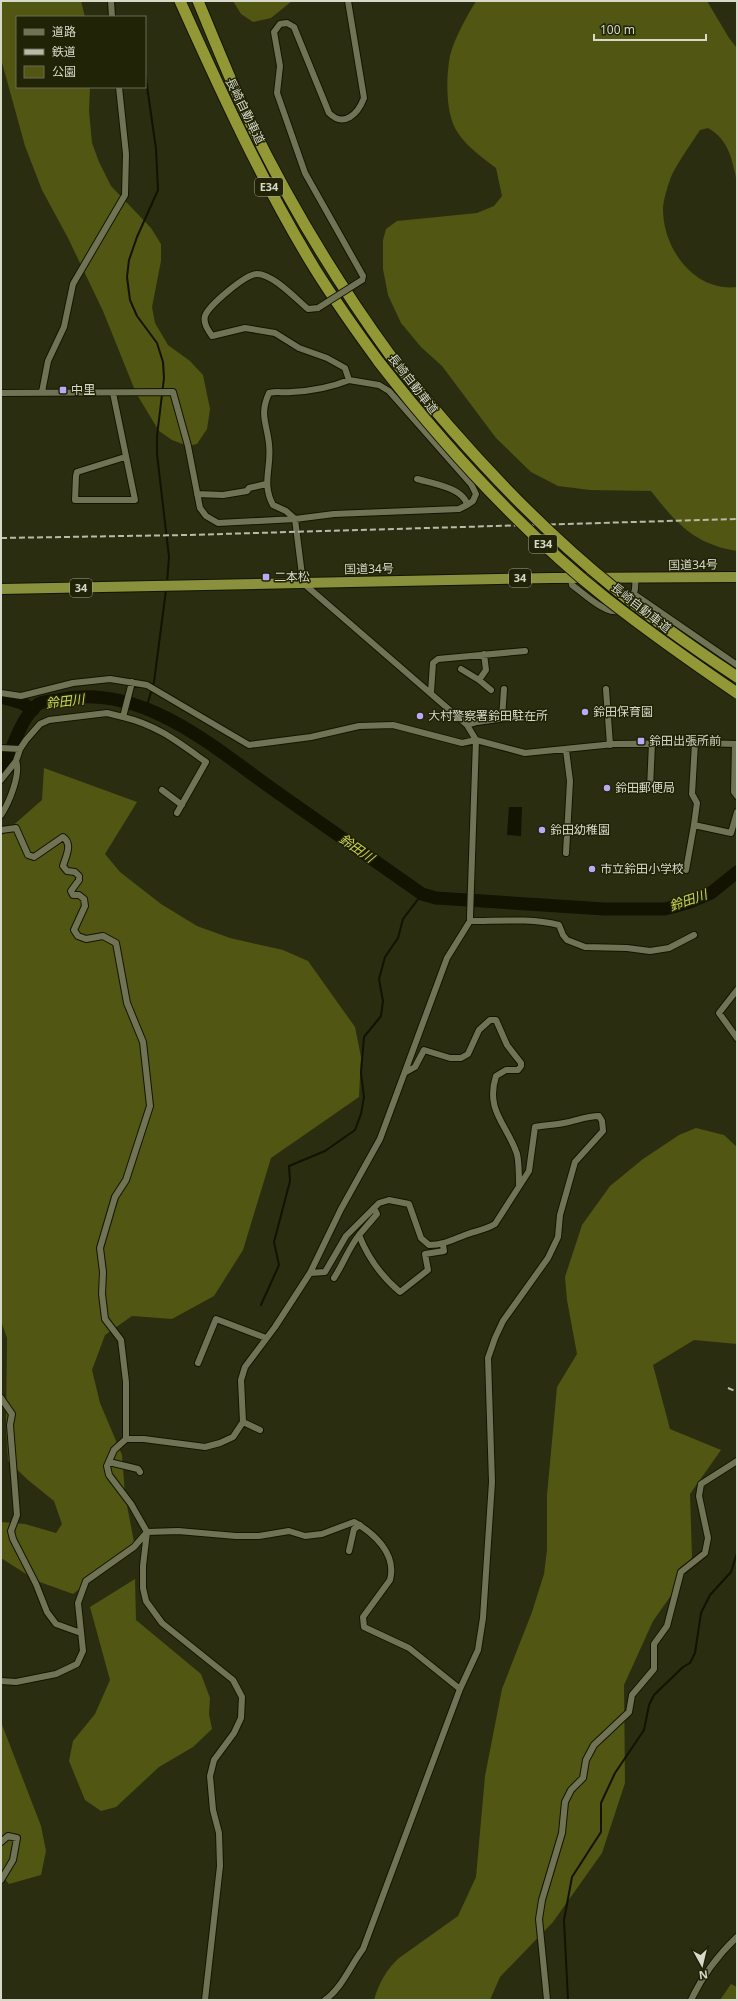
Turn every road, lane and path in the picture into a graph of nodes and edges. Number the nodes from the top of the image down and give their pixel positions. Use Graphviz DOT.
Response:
graph roads {
  1 [pos="111,1"];
  2 [pos="180,1"];
  3 [pos="198,1"];
  4 [pos="348,1"];
  5 [pos="112,16"];
  6 [pos="120,88"];
  7 [pos="349,380"];
  8 [pos="42,392"];
  9 [pos="1,393"];
  10 [pos="113,393"];
  11 [pos="125,457"];
  12 [pos="417,479"];
  13 [pos="266,484"];
  14 [pos="197,494"];
  15 [pos="467,505"];
  16 [pos="295,519"];
  17 [pos="737,577"];
  18 [pos="571,578"];
  19 [pos="635,578"];
  20 [pos="303,583"];
  21 [pos="1,589"];
  22 [pos="634,594"];
  23 [pos="525,651"];
  24 [pos="484,654"];
  25 [pos="737,665"];
  26 [pos="461,669"];
  27 [pos="737,677"];
  28 [pos="479,680"];
  29 [pos="132,684"];
  30 [pos="504,689"];
  31 [pos="606,689"];
  32 [pos="491,690"];
  33 [pos="431,692"];
  34 [pos="1,693"];
  35 [pos="737,693"];
  36 [pos="541,713"];
  37 [pos="124,716"];
  38 [pos="502,718"];
  39 [pos="467,725"];
  40 [pos="476,740"];
  41 [pos="695,742"];
  42 [pos="652,743"];
  43 [pos="736,744"];
  44 [pos="610,745"];
  45 [pos="1,748"];
  46 [pos="19,749"];
  47 [pos="566,750"];
  48 [pos="16,761"];
  49 [pos="1,780"];
  50 [pos="650,788"];
  51 [pos="162,790"];
  52 [pos="737,796"];
  53 [pos="182,805"];
  54 [pos="177,812"];
  55 [pos="737,812"];
  56 [pos="1,815"];
  57 [pos="694,825"];
  58 [pos="1,830"];
  59 [pos="566,853"];
  60 [pos="686,870"];
  61 [pos="470,919"];
  62 [pos="694,935"];
  63 [pos="737,990"];
  64 [pos="737,1038"];
  65 [pos="406,1072"];
  66 [pos="519,1185"];
  67 [pos="374,1208"];
  68 [pos="359,1235"];
  69 [pos="442,1245"];
  70 [pos="310,1273"];
  71 [pos="334,1278"];
  72 [pos="266,1338"];
  73 [pos="198,1363"];
  74 [pos="1,1398"];
  75 [pos="242,1422"];
  76 [pos="260,1430"];
  77 [pos="126,1439"];
  78 [pos="737,1461"];
  79 [pos="109,1462"];
  80 [pos="140,1472"];
  81 [pos="360,1525"];
  82 [pos="147,1532"];
  83 [pos="349,1550"];
  84 [pos="81,1634"];
  85 [pos="1,1681"];
  86 [pos="460,1689"];
  87 [pos="1,1842"];
  88 [pos="1,1880"];
  89 [pos="737,1937"];
  90 [pos="205,2000"];
  91 [pos="325,2000"];
  92 [pos="547,2000"];
  93 [pos="691,2000"];
  1 -- 5 [label="street"];
  2 -- 35 [label="highway, 長崎自動車道 / E34, bridge"];
  3 -- 27 [label="highway, 長崎自動車道 / E34, bridge"];
  4 -- 7 [label="street, bridge"];
  6 -- 8 [label="street"];
  7 -- 13 [label="street"];
  7 -- 15 [label="street"];
  8 -- 9 [label="street"];
  8 -- 10 [label="street"];
  10 -- 11 [label="street"];
  10 -- 14 [label="street"];
  11 -- 11 [label="street"];
  12 -- 15 [label="street"];
  13 -- 14 [label="street"];
  13 -- 16 [label="street"];
  14 -- 16 [label="street"];
  15 -- 16 [label="street"];
  16 -- 20 [label="street"];
  17 -- 19 [label="highway, 国道34号 / 34"];
  18 -- 19 [label="highway, 国道34号 / 34"];
  18 -- 20 [label="highway, 国道34号 / 34"];
  18 -- 22 [label="street"];
  19 -- 22 [label="street"];
  20 -- 21 [label="highway, 国道34号 / 34"];
  20 -- 33 [label="street"];
  22 -- 25 [label="street"];
  23 -- 24 [label="street"];
  24 -- 28 [label="street"];
  24 -- 33 [label="street"];
  26 -- 28 [label="street"];
  28 -- 32 [label="street"];
  29 -- 34 [label="street"];
  29 -- 37 [label="street"];
  29 -- 40 [label="street"];
  30 -- 38 [label="street"];
  31 -- 44 [label="street"];
  33 -- 39 [label="street"];
  36 -- 38 [label="street"];
  37 -- 46 [label="street"];
  37 -- 53 [label="street"];
  38 -- 39 [label="street"];
  39 -- 40 [label="street"];
  40 -- 47 [label="street"];
  40 -- 61 [label="street"];
  41 -- 42 [label="street"];
  41 -- 43 [label="street"];
  41 -- 57 [label="street"];
  42 -- 44 [label="street"];
  42 -- 50 [label="street"];
  43 -- 52 [label="street"];
  44 -- 47 [label="street"];
  45 -- 46 [label="street"];
  46 -- 48 [label="street"];
  47 -- 59 [label="street"];
  48 -- 49 [label="street"];
  48 -- 56 [label="street"];
  51 -- 53 [label="street"];
  53 -- 54 [label="street"];
  55 -- 57 [label="street"];
  57 -- 60 [label="street"];
  58 -- 77 [label="street"];
  61 -- 62 [label="street"];
  61 -- 65 [label="street"];
  63 -- 64 [label="street"];
  65 -- 66 [label="street"];
  65 -- 70 [label="street"];
  66 -- 69 [label="street"];
  66 -- 86 [label="street"];
  67 -- 68 [label="street"];
  67 -- 69 [label="street"];
  67 -- 70 [label="street"];
  68 -- 69 [label="street"];
  68 -- 71 [label="street"];
  70 -- 72 [label="street"];
  72 -- 73 [label="street"];
  72 -- 75 [label="street"];
  74 -- 84 [label="street"];
  75 -- 76 [label="street"];
  75 -- 77 [label="street"];
  77 -- 79 [label="street"];
  78 -- 92 [label="street"];
  79 -- 80 [label="street"];
  79 -- 82 [label="street"];
  81 -- 82 [label="street"];
  81 -- 83 [label="street"];
  81 -- 86 [label="street"];
  82 -- 84 [label="street"];
  82 -- 90 [label="street"];
  84 -- 85 [label="street"];
  86 -- 91 [label="street"];
  87 -- 88 [label="street"];
  89 -- 93 [label="street"];
}
